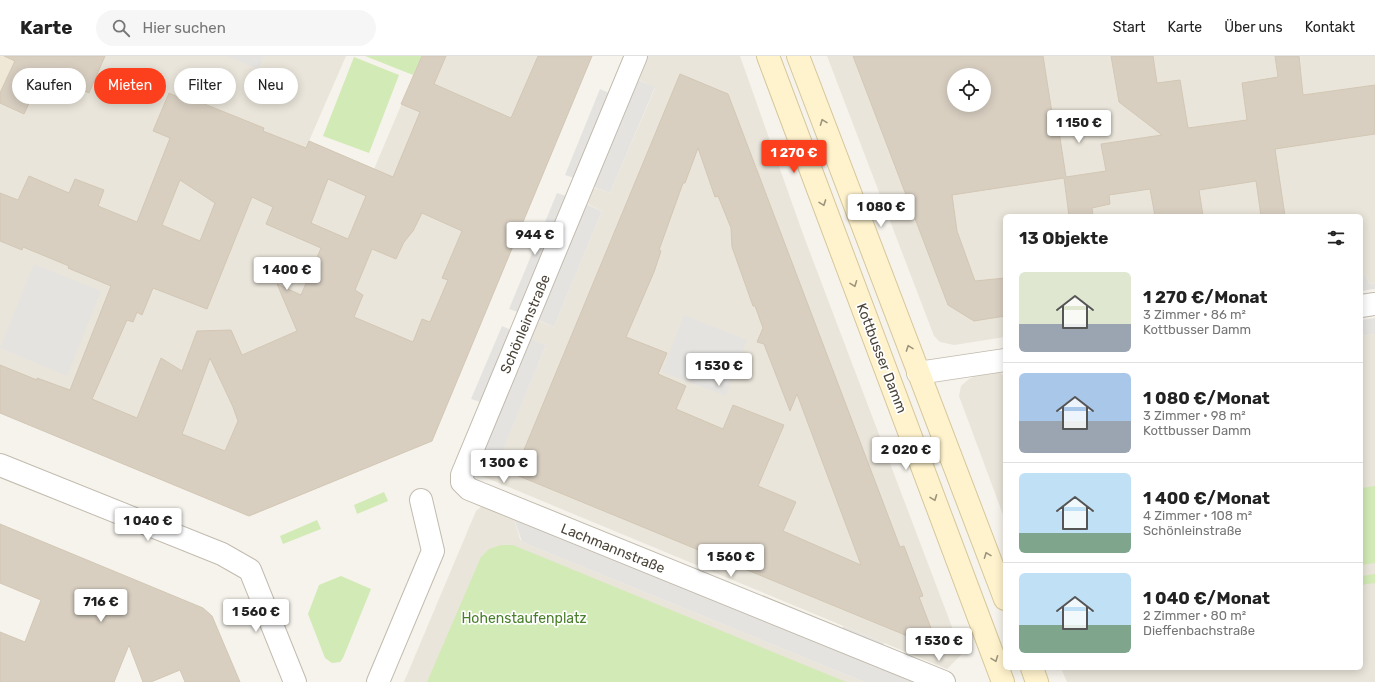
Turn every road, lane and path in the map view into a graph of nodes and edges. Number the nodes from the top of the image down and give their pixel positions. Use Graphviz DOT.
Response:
graph roads {
  1 [pos="636,56"];
  2 [pos="768,56"];
  3 [pos="798,56"];
  4 [pos="1375,304"];
  5 [pos="1363,306"];
  6 [pos="1003,360"];
  7 [pos="918,373"];
  8 [pos="0,466"];
  9 [pos="462,482"];
  10 [pos="421,500"];
  11 [pos="1003,594"];
  12 [pos="1033,670"];
  13 [pos="294,682"];
  14 [pos="378,682"];
  15 [pos="944,682"];
  16 [pos="1003,682"];
  17 [pos="1037,682"];
  1 -- 9 [label="street, Schönleinstraße"];
  2 -- 16 [label="main road, Kottbusser Damm, one-way"];
  7 -- 3 [label="main road, Kottbusser Damm, one-way"];
  4 -- 5 [label="street"];
  6 -- 7 [label="street"];
  11 -- 7 [label="main road, Kottbusser Damm, one-way"];
  8 -- 13 [label="street"];
  9 -- 15 [label="street, Lachmannstraße"];
  10 -- 14 [label="street"];
  12 -- 17 [label="main road"];
}
